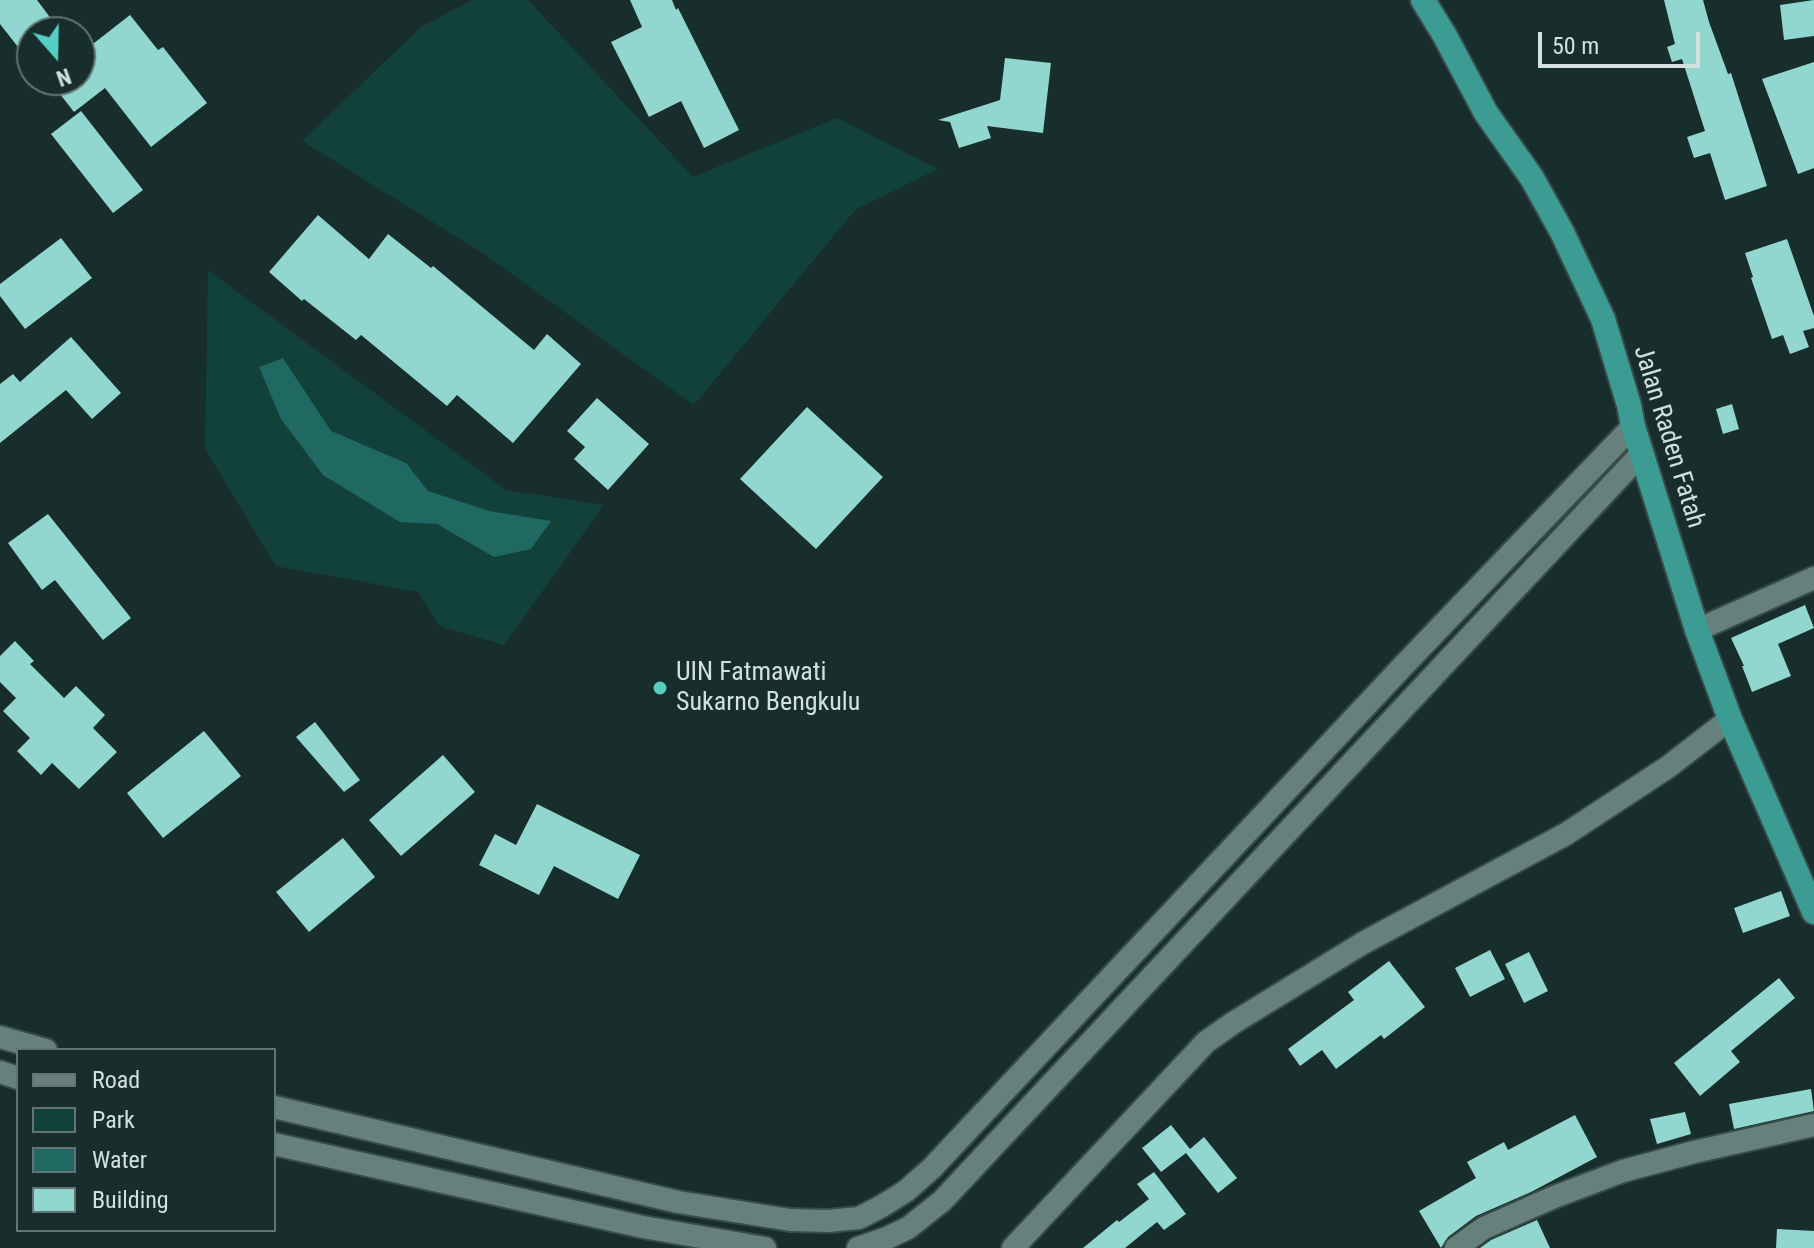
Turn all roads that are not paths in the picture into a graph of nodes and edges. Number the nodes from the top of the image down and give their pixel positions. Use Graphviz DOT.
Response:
graph roads {
  1 [pos="1423,0"];
  2 [pos="1633,426"];
  3 [pos="1642,453"];
  4 [pos="1536,527"];
  5 [pos="1555,546"];
  6 [pos="1814,578"];
  7 [pos="1697,630"];
  8 [pos="1730,719"];
  9 [pos="1814,912"];
  10 [pos="0,1037"];
  11 [pos="39,1048"];
  12 [pos="276,1107"];
  13 [pos="1814,1125"];
  14 [pos="276,1144"];
  15 [pos="765,1248"];
  16 [pos="858,1248"];
  17 [pos="1013,1248"];
  18 [pos="1456,1248"];
  1 -- 2 [label="highway, Jalan Raden Fatah"];
  2 -- 3 [label="highway, Jalan Raden Fatah"];
  2 -- 4 [label="street"];
  3 -- 5 [label="street"];
  3 -- 7 [label="highway, Jalan Raden Fatah"];
  4 -- 5 [label="street"];
  4 -- 12 [label="street"];
  5 -- 16 [label="street"];
  6 -- 7 [label="street"];
  7 -- 8 [label="highway, Jalan Raden Fatah"];
  8 -- 9 [label="highway, Jalan Raden Fatah"];
  8 -- 17 [label="street"];
  10 -- 11 [label="street"];
  13 -- 18 [label="street"];
  14 -- 15 [label="street"];
}
